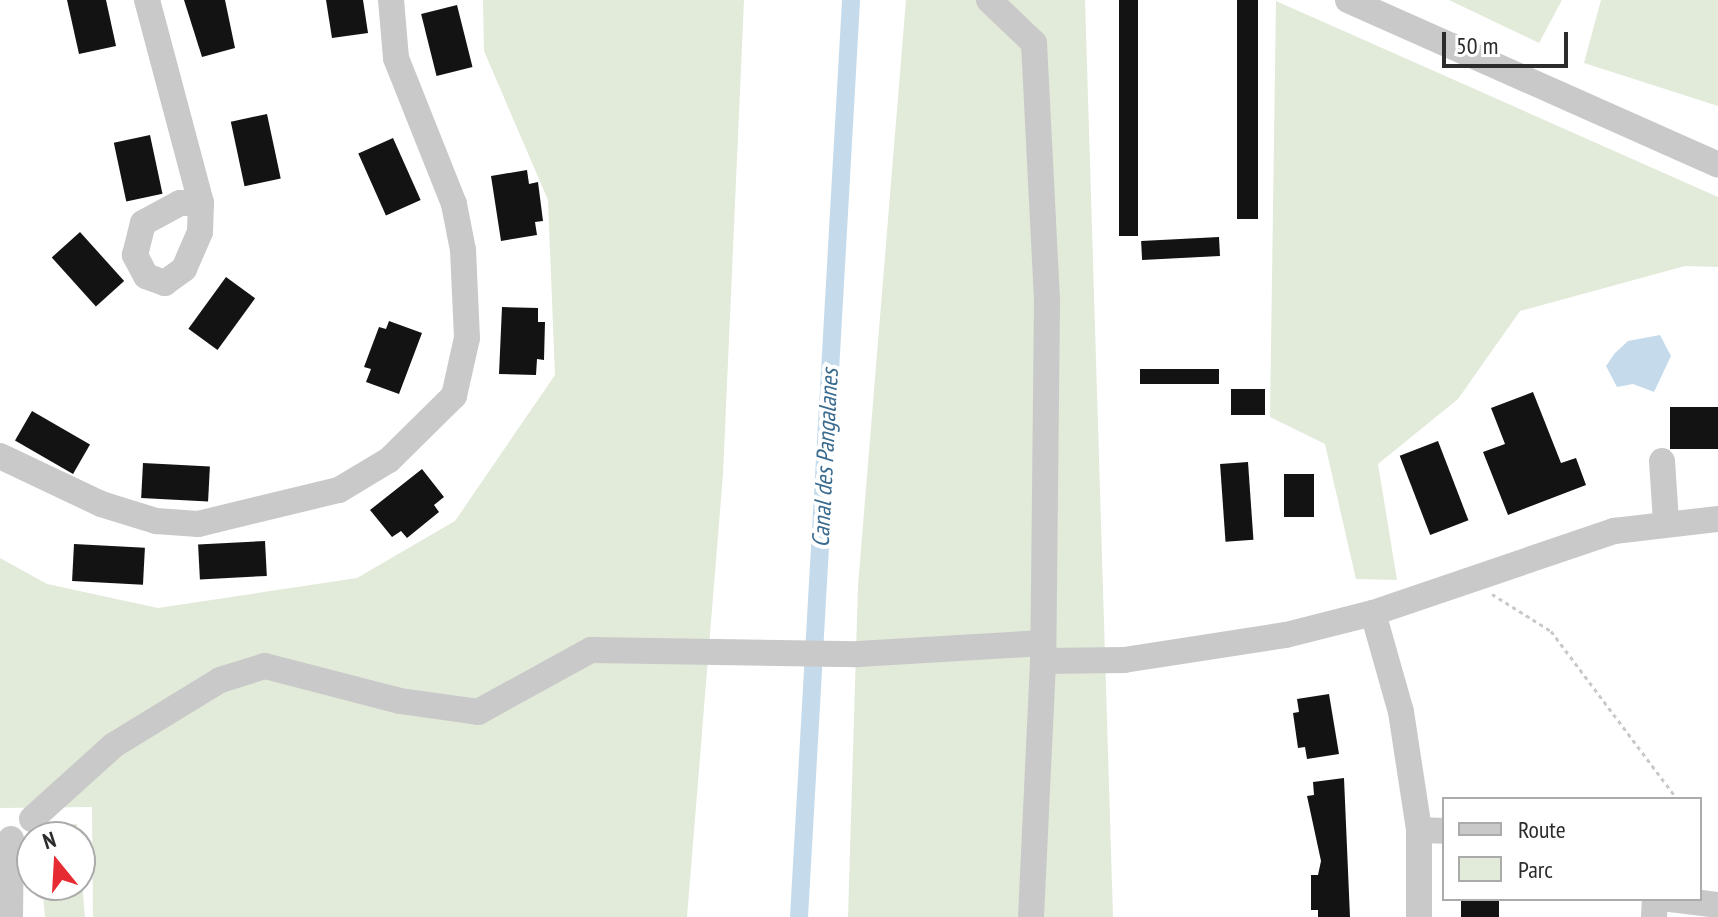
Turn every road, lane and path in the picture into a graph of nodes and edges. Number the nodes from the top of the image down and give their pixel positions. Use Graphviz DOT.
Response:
graph roads {
  1 [pos="147,0"];
  2 [pos="391,0"];
  3 [pos="989,0"];
  4 [pos="1348,0"];
  5 [pos="1718,165"];
  6 [pos="201,203"];
  7 [pos="0,456"];
  8 [pos="1662,461"];
  9 [pos="1718,519"];
  10 [pos="1666,522"];
  11 [pos="1465,582"];
  12 [pos="1373,613"];
  13 [pos="1043,652"];
  14 [pos="1676,797"];
  15 [pos="32,819"];
  16 [pos="1431,831"];
  17 [pos="11,839"];
  18 [pos="1686,901"];
  19 [pos="1718,905"];
  20 [pos="10,917"];
  21 [pos="1031,917"];
  22 [pos="1419,917"];
  1 -- 6 [label="street"];
  2 -- 7 [label="street"];
  3 -- 13 [label="street"];
  4 -- 5 [label="street"];
  8 -- 10 [label="street"];
  9 -- 10 [label="street"];
  10 -- 11 [label="street"];
  11 -- 12 [label="street"];
  11 -- 14 [label="path"];
  12 -- 13 [label="street"];
  12 -- 16 [label="street"];
  13 -- 15 [label="street"];
  13 -- 21 [label="street"];
  16 -- 22 [label="street"];
  17 -- 20 [label="street"];
  18 -- 19 [label="street"];
}
